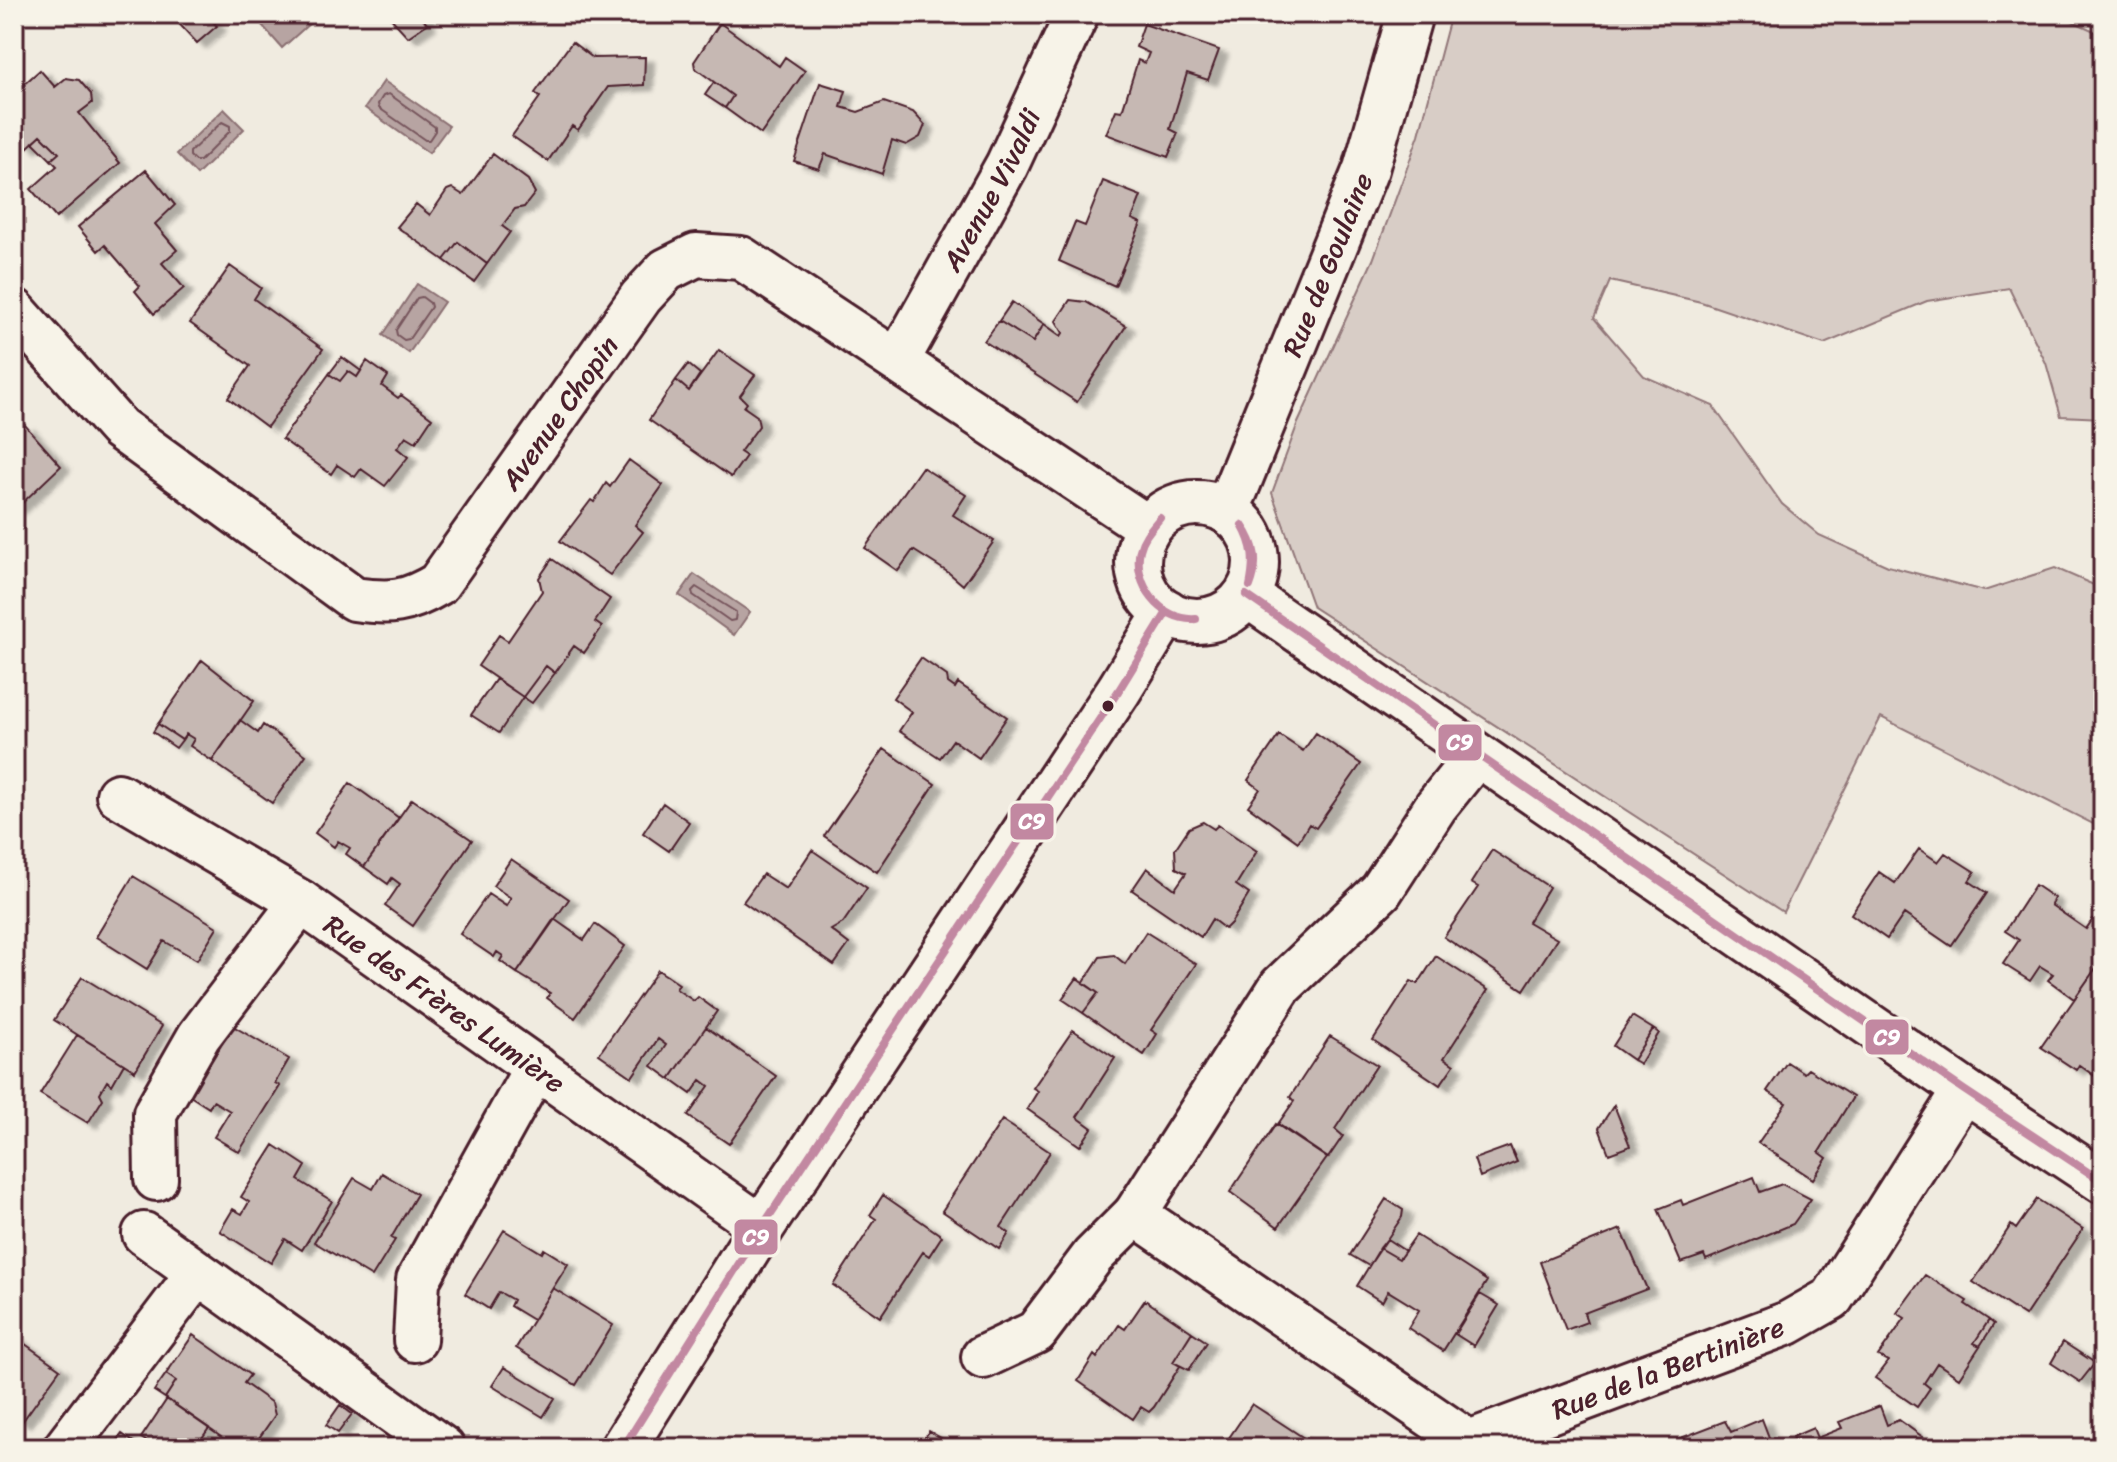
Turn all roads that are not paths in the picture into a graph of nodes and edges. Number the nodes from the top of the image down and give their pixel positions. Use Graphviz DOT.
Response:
graph roads {
  1 [pos="1077,14"];
  2 [pos="1410,14"];
  3 [pos="14,310"];
  4 [pos="898,360"];
  5 [pos="1225,510"];
  6 [pos="1149,528"];
  7 [pos="1246,595"];
  8 [pos="1167,612"];
  9 [pos="1477,755"];
  10 [pos="118,795"];
  11 [pos="301,902"];
  12 [pos="536,1067"];
  13 [pos="1964,1090"];
  14 [pos="156,1179"];
  15 [pos="2103,1182"];
  16 [pos="1135,1214"];
  17 [pos="762,1227"];
  18 [pos="144,1234"];
  19 [pos="197,1274"];
  20 [pos="415,1340"];
  21 [pos="983,1357"];
  22 [pos="65,1448"];
  23 [pos="443,1448"];
  24 [pos="623,1448"];
  1 -- 4 [label="street, Avenue Vivaldi"];
  2 -- 5 [label="street, Rue de Goulaine"];
  3 -- 4 [label="street, Avenue Chopin"];
  4 -- 6 [label="street, Avenue Chopin"];
  5 -- 6 [label="street"];
  5 -- 7 [label="street"];
  6 -- 8 [label="street"];
  7 -- 8 [label="street"];
  7 -- 9 [label="street"];
  8 -- 17 [label="street"];
  9 -- 13 [label="street"];
  9 -- 16 [label="street"];
  10 -- 11 [label="street, Rue des Frères Lumière"];
  11 -- 12 [label="street, Rue des Frères Lumière"];
  11 -- 14 [label="street"];
  12 -- 17 [label="street, Rue des Frères Lumière"];
  12 -- 20 [label="street"];
  13 -- 15 [label="street"];
  13 -- 16 [label="street, Rue de la Bertinière"];
  16 -- 21 [label="street"];
  17 -- 24 [label="street"];
  18 -- 19 [label="street"];
  19 -- 22 [label="street"];
  19 -- 23 [label="street"];
}
